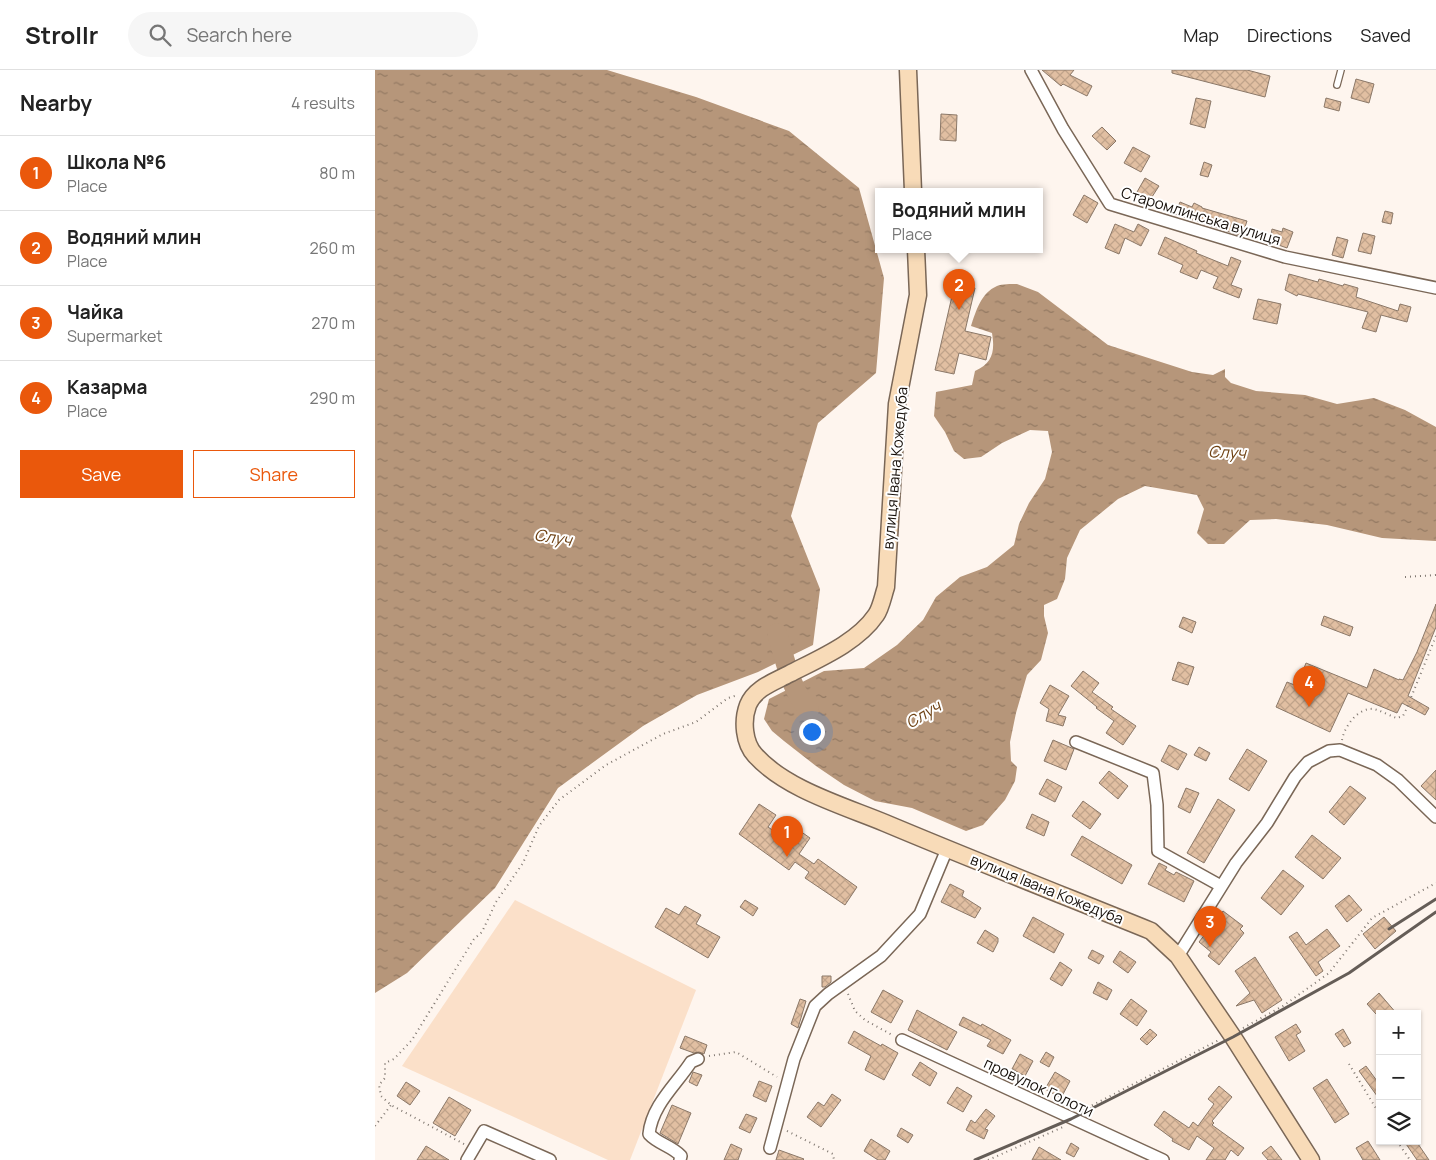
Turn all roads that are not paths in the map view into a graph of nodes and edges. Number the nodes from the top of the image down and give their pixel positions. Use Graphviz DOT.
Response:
graph roads {
  1 [pos="908,70"];
  2 [pos="1031,70"];
  3 [pos="1341,70"];
  4 [pos="1337,85"];
  5 [pos="913,188"];
  6 [pos="916,253"];
  7 [pos="1436,288"];
  8 [pos="1076,742"];
  9 [pos="1436,817"];
  10 [pos="947,849"];
  11 [pos="1221,886"];
  12 [pos="1178,956"];
  13 [pos="902,1040"];
  14 [pos="698,1060"];
  15 [pos="770,1148"];
  16 [pos="467,1160"];
  17 [pos="549,1160"];
  18 [pos="680,1160"];
  19 [pos="1163,1160"];
  20 [pos="1311,1160"];
  1 -- 5 [label="main road"];
  2 -- 7 [label="street, Старомлинська вулиця"];
  3 -- 4 [label="lane"];
  6 -- 10 [label="main road, вулиця Івана Кожедуба"];
  8 -- 11 [label="street"];
  9 -- 11 [label="street"];
  10 -- 12 [label="main road, вулиця Івана Кожедуба"];
  10 -- 15 [label="street"];
  11 -- 12 [label="street"];
  12 -- 20 [label="main road, вулиця Івана Кожедуба"];
  13 -- 19 [label="street, провулок Голоти"];
  14 -- 18 [label="street"];
  16 -- 17 [label="street"];
}
